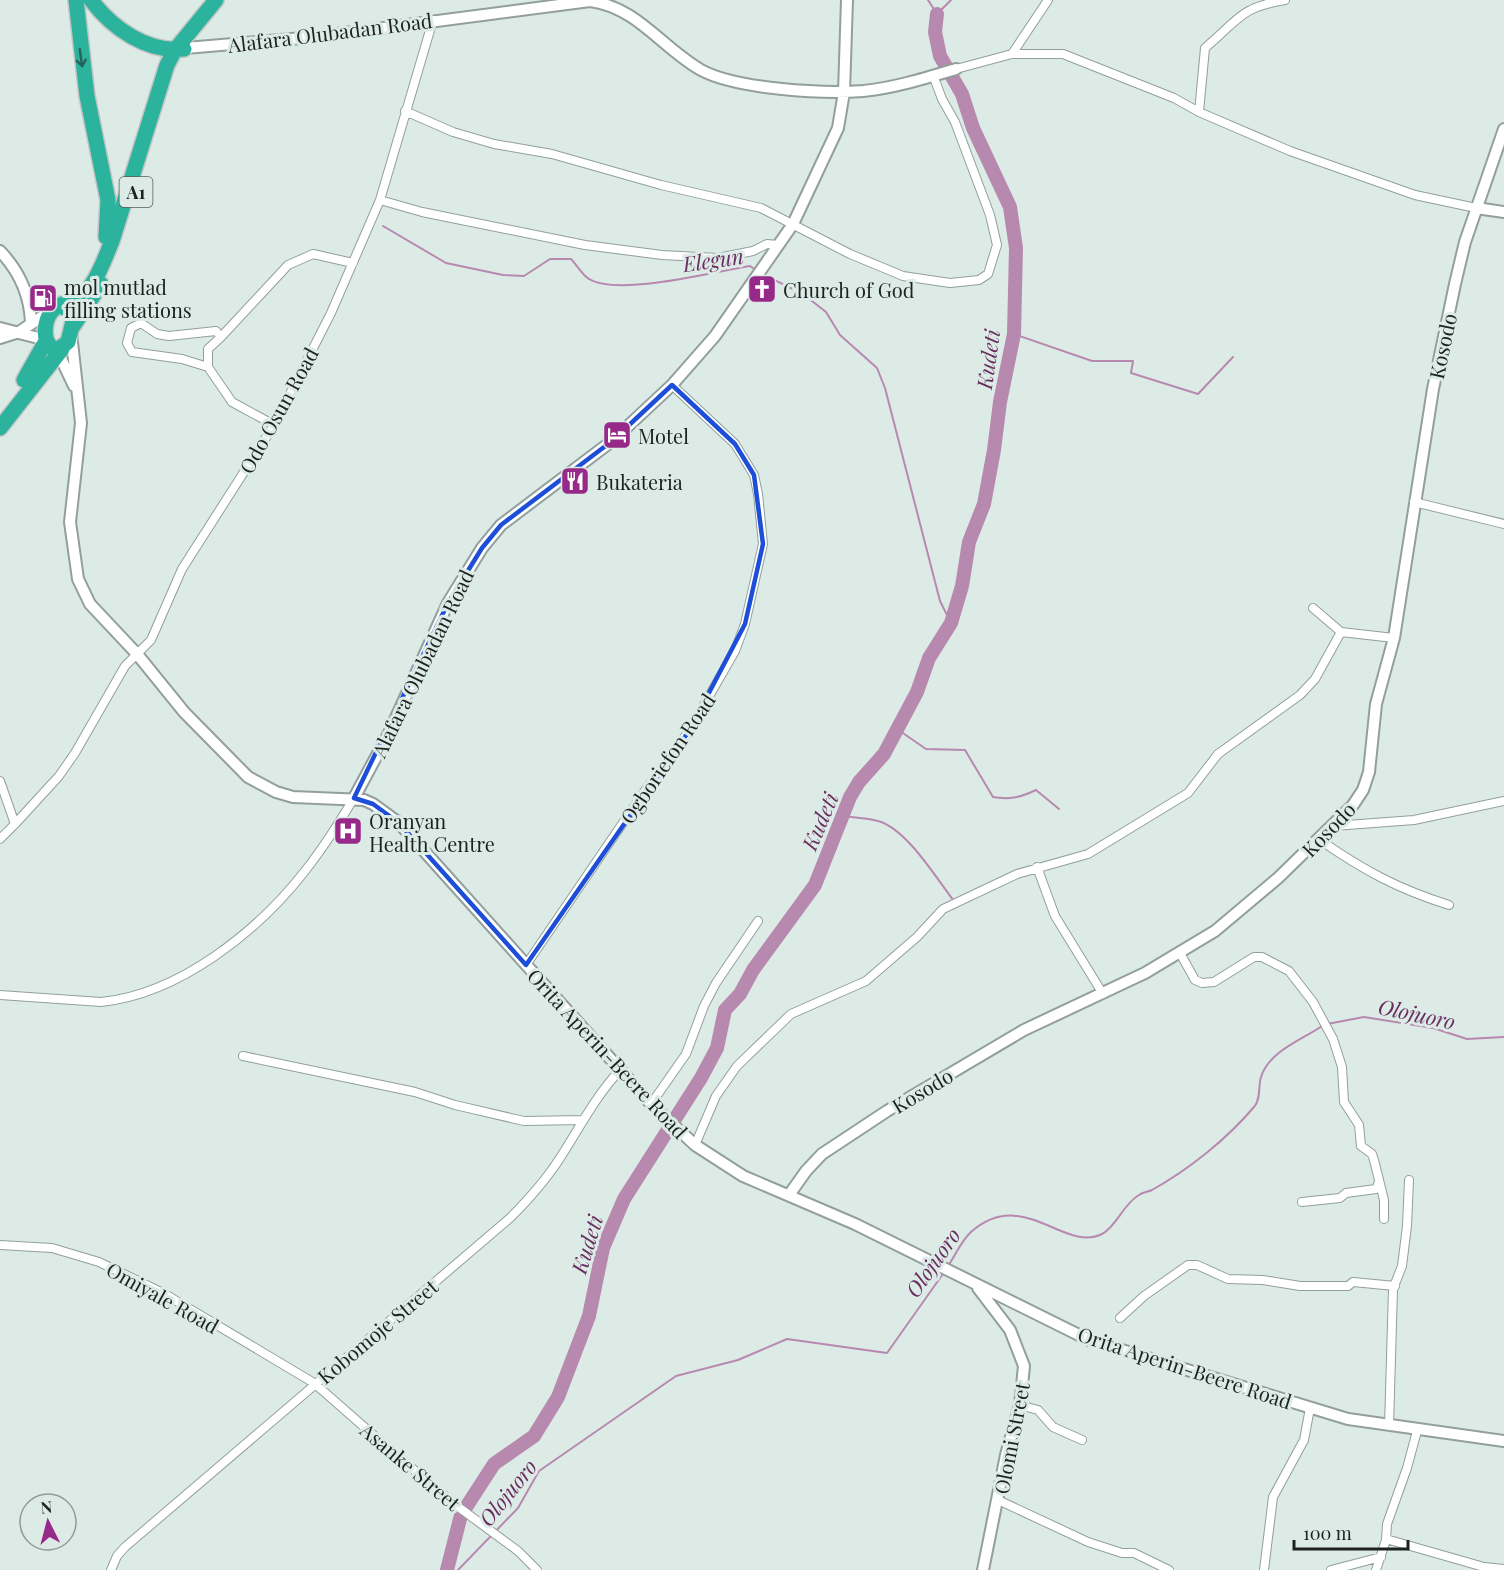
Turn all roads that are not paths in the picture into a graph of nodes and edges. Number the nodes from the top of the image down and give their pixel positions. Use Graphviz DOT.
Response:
graph roads {
  1 [pos="76,0"];
  2 [pos="91,0"];
  3 [pos="216,0"];
  4 [pos="227,0"];
  5 [pos="847,0"];
  6 [pos="1048,0"];
  7 [pos="1285,0"];
  8 [pos="532,4"];
  9 [pos="432,20"];
  10 [pos="181,49"];
  11 [pos="1012,54"];
  12 [pos="956,69"];
  13 [pos="938,74"];
  14 [pos="844,92"];
  15 [pos="405,111"];
  16 [pos="1199,112"];
  17 [pos="1504,129"];
  18 [pos="380,200"];
  19 [pos="1476,208"];
  20 [pos="1504,212"];
  21 [pos="793,224"];
  22 [pos="778,245"];
  23 [pos="0,252"];
  24 [pos="353,262"];
  25 [pos="103,268"];
  26 [pos="26,291"];
  27 [pos="56,308"];
  28 [pos="31,323"];
  29 [pos="0,328"];
  30 [pos="71,331"];
  31 [pos="19,332"];
  32 [pos="221,337"];
  33 [pos="0,338"];
  34 [pos="54,346"];
  35 [pos="208,368"];
  36 [pos="672,385"];
  37 [pos="78,394"];
  38 [pos="0,415"];
  39 [pos="274,425"];
  40 [pos="0,428"];
  41 [pos="1414,502"];
  42 [pos="1504,524"];
  43 [pos="1313,608"];
  44 [pos="1341,632"];
  45 [pos="1394,638"];
  46 [pos="137,654"];
  47 [pos="0,781"];
  48 [pos="354,798"];
  49 [pos="1504,801"];
  50 [pos="15,824"];
  51 [pos="1334,826"];
  52 [pos="0,839"];
  53 [pos="1320,840"];
  54 [pos="1037,867"];
  55 [pos="1449,905"];
  56 [pos="758,921"];
  57 [pos="1180,953"];
  58 [pos="526,965"];
  59 [pos="1103,994"];
  60 [pos="0,995"];
  61 [pos="243,1056"];
  62 [pos="620,1070"];
  63 [pos="651,1104"];
  64 [pos="582,1120"];
  65 [pos="695,1145"];
  66 [pos="1409,1180"];
  67 [pos="1379,1181"];
  68 [pos="789,1195"];
  69 [pos="1302,1202"];
  70 [pos="1384,1219"];
  71 [pos="0,1245"];
  72 [pos="974,1283"];
  73 [pos="1395,1286"];
  74 [pos="1120,1318"];
  75 [pos="314,1383"];
  76 [pos="1020,1405"];
  77 [pos="1310,1408"];
  78 [pos="1389,1426"];
  79 [pos="1417,1431"];
  80 [pos="1082,1440"];
  81 [pos="1504,1441"];
  82 [pos="998,1500"];
  83 [pos="1386,1539"];
  84 [pos="1381,1557"];
  85 [pos="1504,1569"];
  86 [pos="111,1570"];
  87 [pos="537,1570"];
  88 [pos="984,1570"];
  89 [pos="1169,1570"];
  90 [pos="1264,1570"];
  91 [pos="1331,1570"];
  92 [pos="1376,1570"];
  1 -- 25 [label="highway, A1, one-way"];
  2 -- 10 [label="highway"];
  3 -- 10 [label="highway"];
  4 -- 10 [label="highway"];
  5 -- 14 [label="main road, Alafara Olubadan Road"];
  6 -- 11 [label="street"];
  7 -- 16 [label="street"];
  8 -- 9 [label="main road, Alafara Olubadan Road"];
  8 -- 14 [label="main road, Alafara Olubadan Road"];
  9 -- 10 [label="main road, Alafara Olubadan Road"];
  9 -- 15 [label="street, Odo Osun Road"];
  10 -- 25 [label="highway, A1"];
  11 -- 12 [label="street"];
  11 -- 16 [label="street"];
  12 -- 13 [label="main road, Alafara Olubadan Road"];
  13 -- 14 [label="main road, Alafara Olubadan Road"];
  13 -- 21 [label="street"];
  14 -- 21 [label="main road, Alafara Olubadan Road"];
  15 -- 18 [label="street, Odo Osun Road"];
  15 -- 21 [label="street"];
  16 -- 19 [label="street"];
  17 -- 19 [label="main road, Kosodo"];
  18 -- 22 [label="street"];
  18 -- 24 [label="street, Odo Osun Road"];
  19 -- 20 [label="main road"];
  19 -- 41 [label="main road, Kosodo"];
  21 -- 22 [label="main road, Alafara Olubadan Road"];
  22 -- 36 [label="main road, Alafara Olubadan Road"];
  23 -- 26 [label="main road"];
  24 -- 32 [label="street"];
  24 -- 39 [label="street, Odo Osun Road"];
  25 -- 27 [label="highway, A1"];
  25 -- 30 [label="highway, A1"];
  26 -- 27 [label="main road"];
  26 -- 28 [label="main road"];
  27 -- 28 [label="main road"];
  27 -- 30 [label="highway"];
  27 -- 34 [label="highway"];
  28 -- 31 [label="main road"];
  29 -- 31 [label="main road"];
  30 -- 34 [label="highway"];
  30 -- 37 [label="main road, Orita Aperin-Beere Road"];
  31 -- 33 [label="main road"];
  31 -- 34 [label="main road"];
  32 -- 35 [label="street"];
  32 -- 35 [label="street"];
  34 -- 37 [label="main road, Orita Aperin-Beere Road"];
  34 -- 38 [label="highway"];
  34 -- 40 [label="highway"];
  35 -- 39 [label="street"];
  36 -- 48 [label="main road, Alafara Olubadan Road"];
  36 -- 58 [label="street, Ogboriefon Road"];
  37 -- 46 [label="main road, Orita Aperin-Beere Road"];
  39 -- 46 [label="street, Odo Osun Road"];
  41 -- 42 [label="street"];
  41 -- 45 [label="main road, Kosodo"];
  43 -- 44 [label="street"];
  44 -- 45 [label="street"];
  44 -- 54 [label="street"];
  45 -- 51 [label="main road, Kosodo"];
  46 -- 48 [label="main road, Orita Aperin-Beere Road"];
  46 -- 50 [label="street, Odo Osun Road"];
  47 -- 50 [label="street"];
  48 -- 58 [label="main road, Orita Aperin-Beere Road"];
  48 -- 60 [label="street"];
  49 -- 51 [label="street"];
  50 -- 52 [label="street, Odo Osun Road"];
  51 -- 53 [label="main road, Kosodo"];
  53 -- 55 [label="street"];
  53 -- 57 [label="main road, Kosodo"];
  54 -- 59 [label="street"];
  54 -- 65 [label="street"];
  56 -- 63 [label="street"];
  57 -- 59 [label="main road, Kosodo"];
  57 -- 67 [label="street"];
  58 -- 62 [label="main road, Orita Aperin-Beere Road"];
  59 -- 68 [label="main road, Kosodo"];
  61 -- 64 [label="street"];
  62 -- 63 [label="main road, Orita Aperin-Beere Road"];
  62 -- 64 [label="street, Kobomoje Street"];
  63 -- 65 [label="main road, Orita Aperin-Beere Road"];
  64 -- 75 [label="street, Kobomoje Street"];
  65 -- 68 [label="main road, Orita Aperin-Beere Road"];
  66 -- 73 [label="street"];
  67 -- 69 [label="street"];
  67 -- 70 [label="street"];
  68 -- 72 [label="main road, Orita Aperin-Beere Road"];
  71 -- 75 [label="street, Omiyale Road"];
  72 -- 76 [label="main road, Olomi Street"];
  72 -- 77 [label="main road, Orita Aperin-Beere Road"];
  73 -- 74 [label="street"];
  73 -- 78 [label="street"];
  75 -- 86 [label="street, Kobomoje Street"];
  75 -- 87 [label="street, Asanke Street"];
  76 -- 80 [label="street"];
  76 -- 82 [label="main road, Olomi Street"];
  77 -- 78 [label="main road, Orita Aperin-Beere Road"];
  77 -- 90 [label="street"];
  78 -- 79 [label="main road, Orita Aperin-Beere Road"];
  79 -- 81 [label="main road, Orita Aperin-Beere Road"];
  79 -- 83 [label="street"];
  82 -- 88 [label="main road, Olomi Street"];
  82 -- 89 [label="street"];
  83 -- 84 [label="street"];
  83 -- 85 [label="street"];
  84 -- 91 [label="street"];
  84 -- 92 [label="street"];
}
